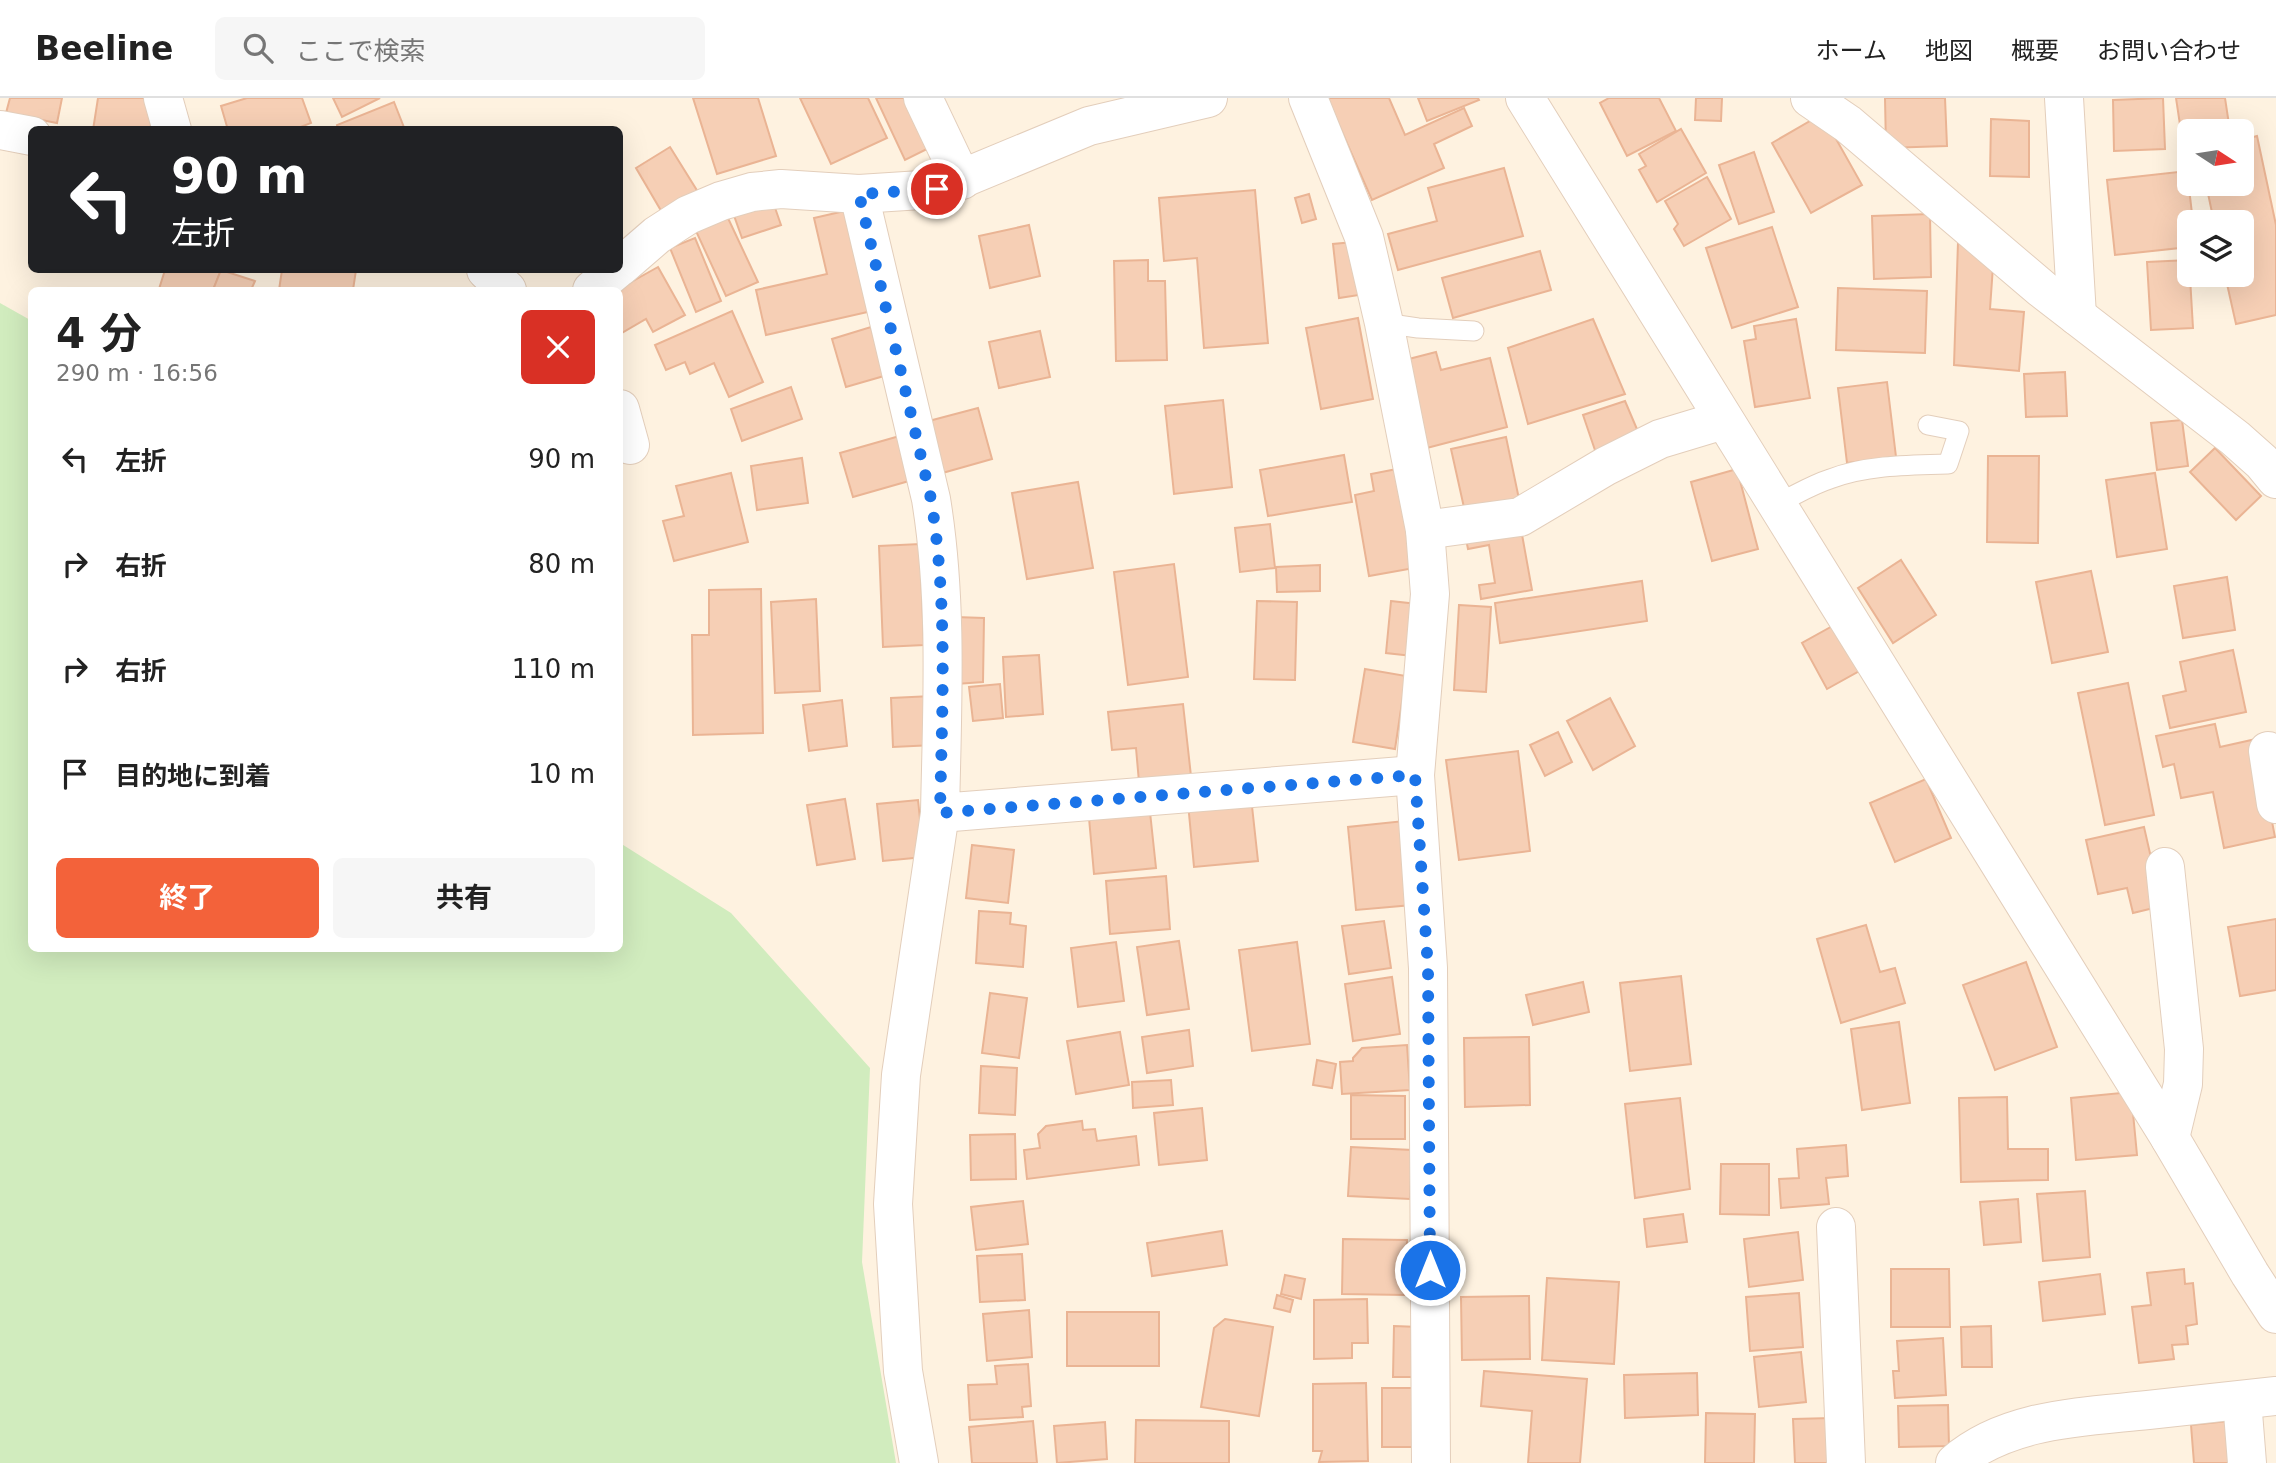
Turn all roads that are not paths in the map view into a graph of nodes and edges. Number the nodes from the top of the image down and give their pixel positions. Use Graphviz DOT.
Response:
graph roads {
  1 [pos="163,98"];
  2 [pos="923,98"];
  3 [pos="1208,98"];
  4 [pos="1308,98"];
  5 [pos="1525,98"];
  6 [pos="2064,98"];
  7 [pos="1826,104"];
  8 [pos="171,126"];
  9 [pos="0,130"];
  10 [pos="28,135"];
  11 [pos="962,180"];
  12 [pos="859,194"];
  13 [pos="623,264"];
  14 [pos="489,273"];
  15 [pos="612,273"];
  16 [pos="504,287"];
  17 [pos="596,287"];
  18 [pos="2077,316"];
  19 [pos="1384,323"];
  20 [pos="1474,331"];
  21 [pos="1723,420"];
  22 [pos="1928,425"];
  23 [pos="2276,479"];
  24 [pos="1776,504"];
  25 [pos="1425,530"];
  26 [pos="2268,751"];
  27 [pos="1415,775"];
  28 [pos="2276,804"];
  29 [pos="940,813"];
  30 [pos="2165,867"];
  31 [pos="2170,1138"];
  32 [pos="1836,1227"];
  33 [pos="2276,1314"];
  34 [pos="2259,1398"];
  35 [pos="919,1463"];
  36 [pos="1431,1463"];
  37 [pos="1846,1463"];
  38 [pos="1955,1463"];
  39 [pos="2247,1463"];
  1 -- 8 [label="street"];
  2 -- 11 [label="street"];
  3 -- 11 [label="street"];
  4 -- 19 [label="street"];
  5 -- 21 [label="street"];
  6 -- 18 [label="street"];
  7 -- 18 [label="street"];
  9 -- 10 [label="street"];
  11 -- 12 [label="street"];
  12 -- 13 [label="street"];
  12 -- 29 [label="street"];
  14 -- 16 [label="street"];
  15 -- 17 [label="street"];
  18 -- 23 [label="street"];
  19 -- 20 [label="lane"];
  19 -- 25 [label="street"];
  21 -- 24 [label="street"];
  21 -- 25 [label="street"];
  22 -- 24 [label="lane"];
  24 -- 31 [label="street"];
  25 -- 27 [label="street"];
  26 -- 28 [label="street"];
  27 -- 29 [label="street"];
  27 -- 36 [label="street"];
  29 -- 35 [label="street"];
  30 -- 31 [label="street"];
  31 -- 33 [label="street"];
  32 -- 37 [label="street"];
  34 -- 38 [label="street"];
  34 -- 39 [label="street"];
}
